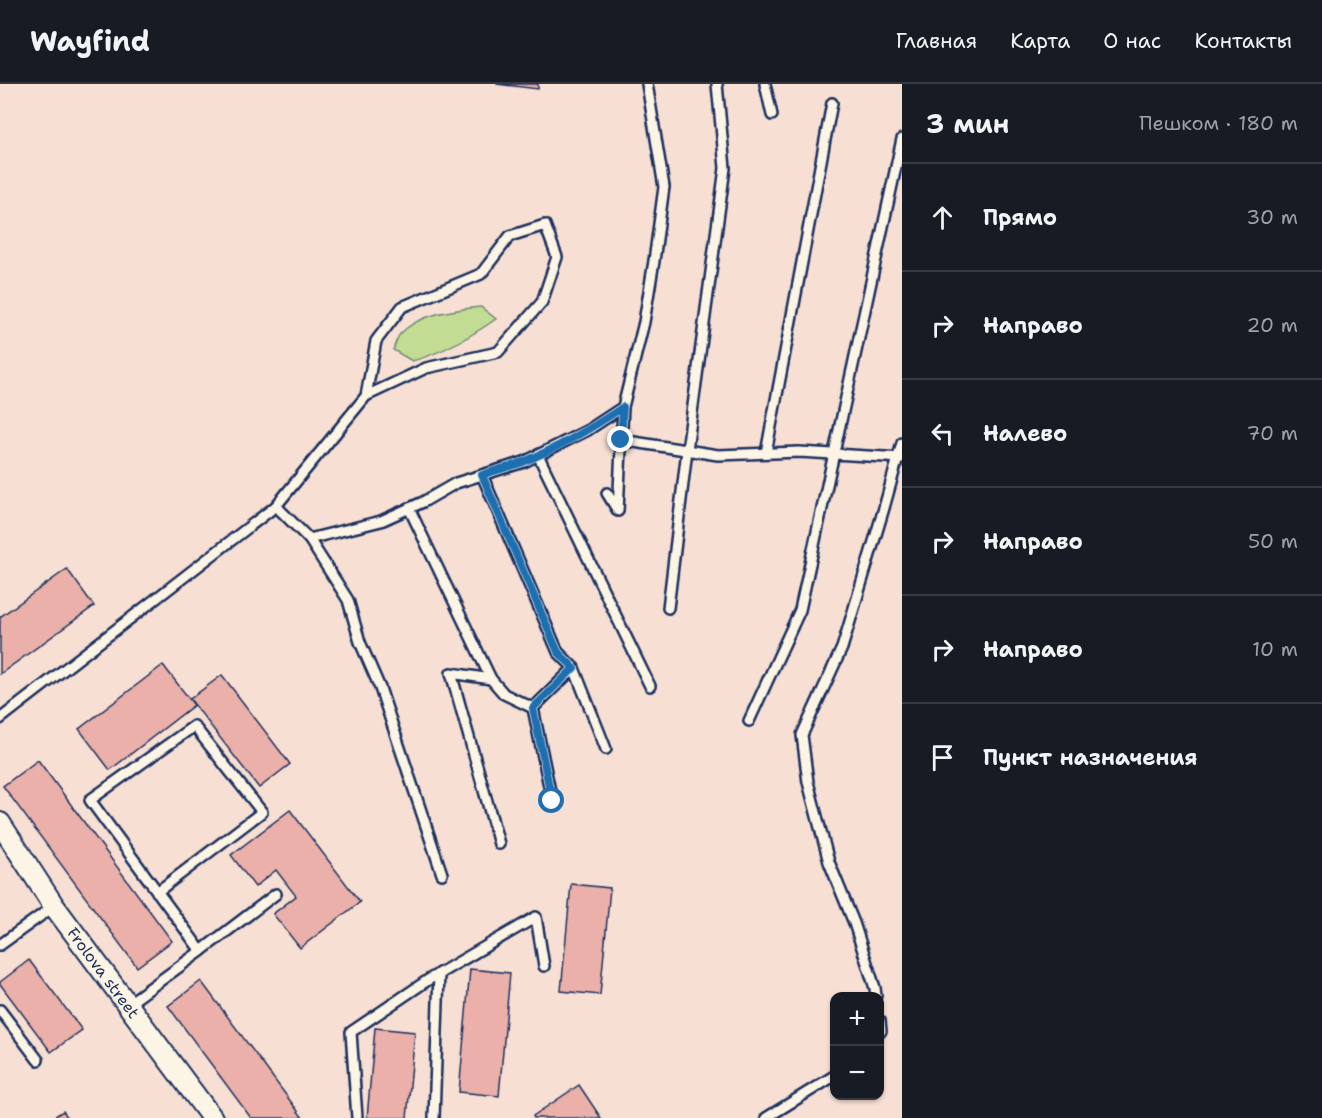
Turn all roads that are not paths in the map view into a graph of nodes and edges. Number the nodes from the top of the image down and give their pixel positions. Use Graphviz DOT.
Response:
graph roads {
  1 [pos="648,84"];
  2 [pos="717,84"];
  3 [pos="765,84"];
  4 [pos="832,103"];
  5 [pos="771,115"];
  6 [pos="902,139"];
  7 [pos="366,396"];
  8 [pos="623,407"];
  9 [pos="621,440"];
  10 [pos="902,443"];
  11 [pos="687,450"];
  12 [pos="766,453"];
  13 [pos="834,454"];
  14 [pos="538,455"];
  15 [pos="900,458"];
  16 [pos="482,475"];
  17 [pos="607,493"];
  18 [pos="276,506"];
  19 [pos="409,508"];
  20 [pos="309,539"];
  21 [pos="668,608"];
  22 [pos="574,668"];
  23 [pos="491,678"];
  24 [pos="650,686"];
  25 [pos="533,708"];
  26 [pos="0,719"];
  27 [pos="749,721"];
  28 [pos="606,749"];
  29 [pos="552,801"];
  30 [pos="0,823"];
  31 [pos="499,844"];
  32 [pos="442,874"];
  33 [pos="157,892"];
  34 [pos="276,894"];
  35 [pos="54,906"];
  36 [pos="0,945"];
  37 [pos="201,951"];
  38 [pos="544,966"];
  39 [pos="439,973"];
  40 [pos="876,992"];
  41 [pos="128,1004"];
  42 [pos="0,1010"];
  43 [pos="38,1060"];
  44 [pos="830,1078"];
  45 [pos="212,1118"];
  46 [pos="357,1118"];
  47 [pos="434,1118"];
  48 [pos="766,1118"];
  1 -- 8 [label="lane"];
  2 -- 11 [label="lane"];
  3 -- 5 [label="lane"];
  4 -- 12 [label="lane"];
  6 -- 13 [label="lane"];
  7 -- 7 [label="lane"];
  7 -- 18 [label="lane"];
  8 -- 9 [label="lane"];
  8 -- 14 [label="lane"];
  9 -- 11 [label="lane"];
  9 -- 17 [label="lane"];
  10 -- 15 [label="lane"];
  11 -- 12 [label="lane"];
  11 -- 21 [label="lane"];
  12 -- 13 [label="lane"];
  13 -- 15 [label="lane"];
  13 -- 27 [label="lane"];
  14 -- 16 [label="lane"];
  14 -- 24 [label="lane"];
  15 -- 40 [label="lane"];
  16 -- 19 [label="lane"];
  16 -- 22 [label="lane"];
  18 -- 20 [label="lane"];
  18 -- 26 [label="lane"];
  19 -- 20 [label="lane"];
  19 -- 23 [label="lane"];
  20 -- 32 [label="lane"];
  22 -- 25 [label="lane"];
  22 -- 28 [label="lane"];
  23 -- 25 [label="lane"];
  23 -- 31 [label="lane"];
  25 -- 29 [label="lane"];
  30 -- 35 [label="street, Frolova street"];
  33 -- 33 [label="lane"];
  33 -- 37 [label="lane"];
  34 -- 37 [label="lane"];
  35 -- 36 [label="lane"];
  35 -- 41 [label="street, Frolova street"];
  37 -- 41 [label="lane"];
  38 -- 39 [label="lane"];
  39 -- 46 [label="lane"];
  39 -- 47 [label="lane"];
  41 -- 45 [label="street, Frolova street"];
  42 -- 43 [label="lane"];
  44 -- 48 [label="lane"];
}
